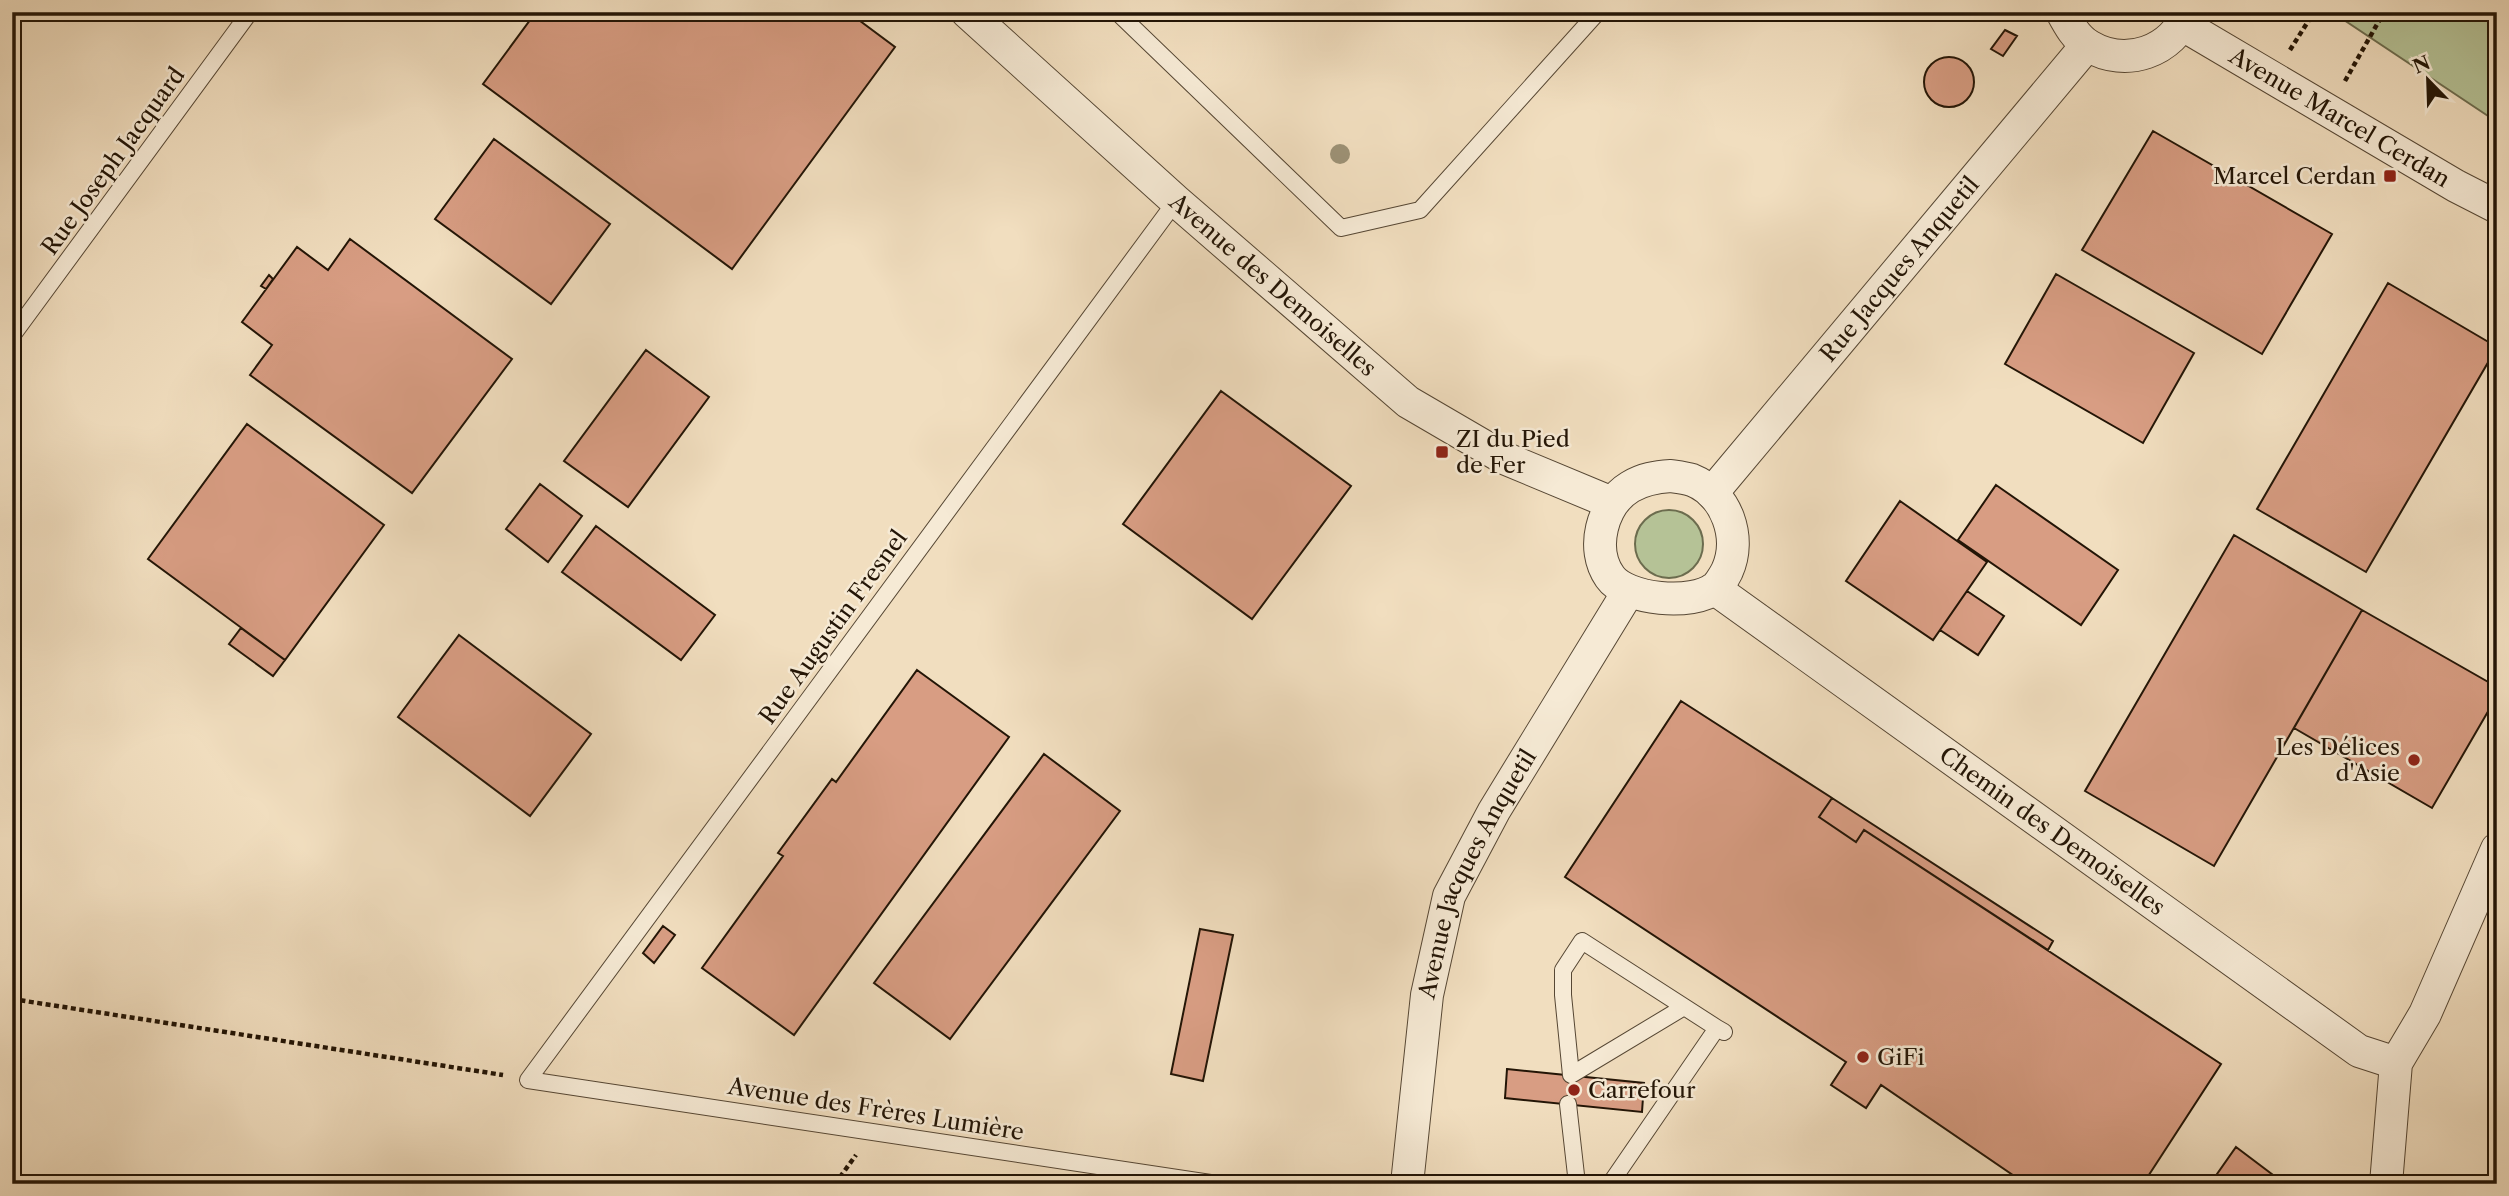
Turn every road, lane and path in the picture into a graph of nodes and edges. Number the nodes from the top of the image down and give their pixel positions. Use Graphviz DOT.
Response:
graph roads {
  1 [pos="250,12"];
  2 [pos="967,12"];
  3 [pos="1117,12"];
  4 [pos="1598,12"];
  5 [pos="2062,12"];
  6 [pos="2314,12"];
  7 [pos="2384,12"];
  8 [pos="2186,18"];
  9 [pos="2087,45"];
  10 [pos="2272,77"];
  11 [pos="2328,110"];
  12 [pos="1176,201"];
  13 [pos="2497,206"];
  14 [pos="12,336"];
  15 [pos="1712,493"];
  16 [pos="1612,503"];
  17 [pos="1715,589"];
  18 [pos="1628,592"];
  19 [pos="2497,849"];
  20 [pos="12,999"];
  21 [pos="1684,1007"];
  22 [pos="2396,1063"];
  23 [pos="528,1080"];
  24 [pos="1567,1104"];
  25 [pos="1217,1184"];
  26 [pos="1406,1184"];
  27 [pos="1577,1184"];
  28 [pos="1610,1184"];
  29 [pos="2386,1184"];
  1 -- 14 [label="lane, Rue Joseph Jacquard"];
  2 -- 12 [label="street, Avenue des Demoiselles"];
  3 -- 4 [label="lane"];
  5 -- 9 [label="street"];
  6 -- 10 [label="path"];
  7 -- 11 [label="path"];
  8 -- 9 [label="street"];
  8 -- 10 [label="street, Avenue Marcel Cerdan"];
  9 -- 15 [label="street, Rue Jacques Anquetil"];
  10 -- 11 [label="street, Avenue Marcel Cerdan"];
  11 -- 13 [label="street, Avenue Marcel Cerdan"];
  12 -- 16 [label="street, Avenue des Demoiselles"];
  12 -- 23 [label="lane, Rue Augustin Fresnel"];
  15 -- 16 [label="street"];
  15 -- 17 [label="street"];
  16 -- 18 [label="street"];
  17 -- 18 [label="street"];
  17 -- 22 [label="street, Chemin des Demoiselles"];
  18 -- 26 [label="street, Avenue Jacques Anquetil"];
  19 -- 22 [label="street"];
  20 -- 23 [label="path"];
  21 -- 21 [label="lane"];
  21 -- 28 [label="lane"];
  22 -- 29 [label="street"];
  23 -- 25 [label="lane, Avenue des Frères Lumière"];
  24 -- 27 [label="lane"];
}
